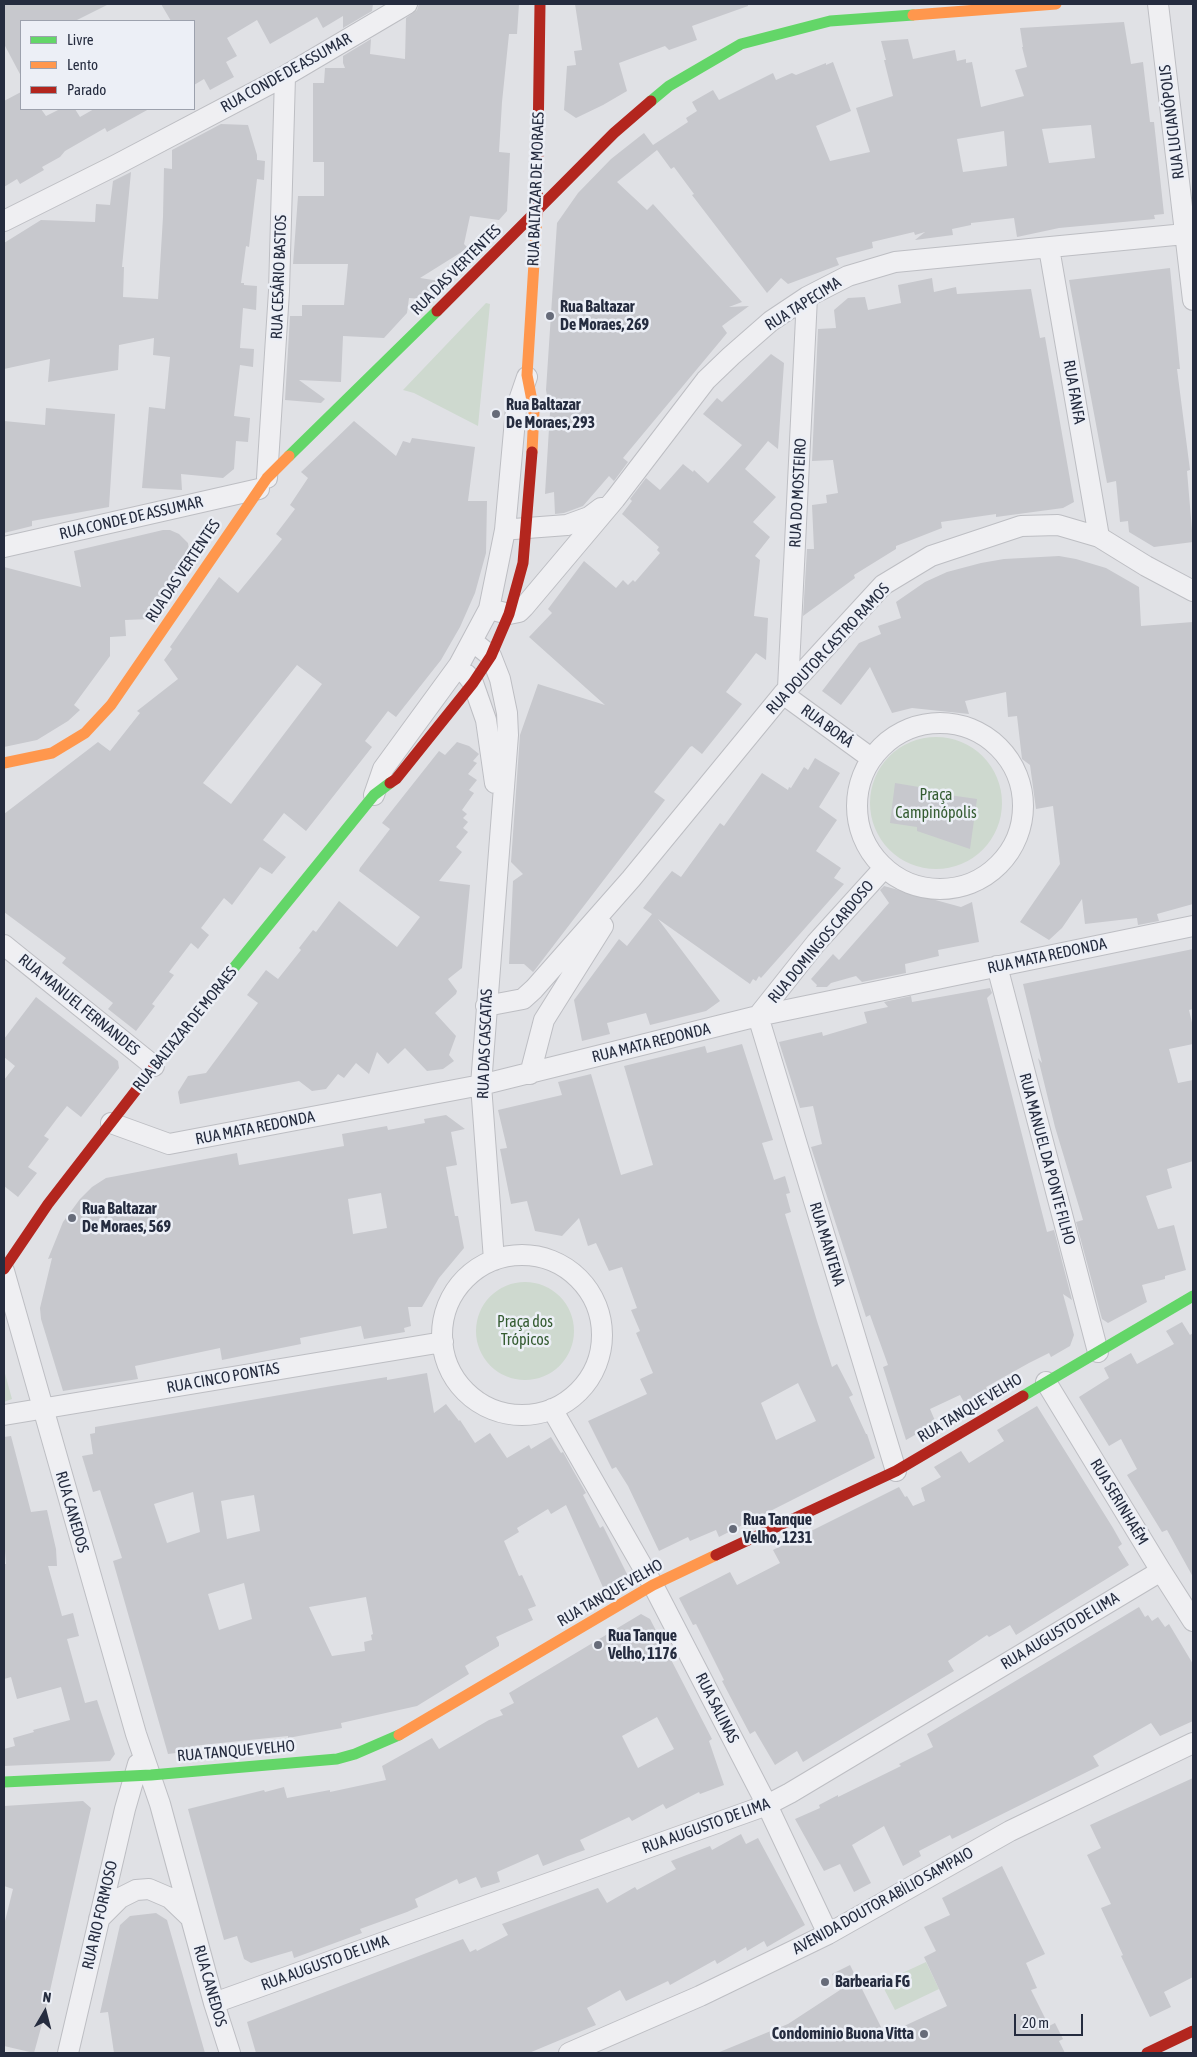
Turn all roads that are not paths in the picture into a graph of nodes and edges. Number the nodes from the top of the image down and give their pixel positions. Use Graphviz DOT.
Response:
graph roads {
  1 [pos="407,4"];
  2 [pos="540,4"];
  3 [pos="1056,4"];
  4 [pos="1158,4"];
  5 [pos="285,76"];
  6 [pos="537,213"];
  7 [pos="4,221"];
  8 [pos="1185,234"];
  9 [pos="1049,248"];
  10 [pos="1191,256"];
  11 [pos="807,297"];
  12 [pos="1193,300"];
  13 [pos="527,375"];
  14 [pos="263,483"];
  15 [pos="615,499"];
  16 [pos="527,529"];
  17 [pos="505,530"];
  18 [pos="1099,536"];
  19 [pos="4,547"];
  20 [pos="1193,591"];
  21 [pos="489,609"];
  22 [pos="509,614"];
  23 [pos="472,641"];
  24 [pos="491,656"];
  25 [pos="459,665"];
  26 [pos="473,683"];
  27 [pos="786,691"];
  28 [pos="871,758"];
  29 [pos="4,764"];
  30 [pos="374,795"];
  31 [pos="500,828"];
  32 [pos="884,868"];
  33 [pos="631,879"];
  34 [pos="1193,926"];
  35 [pos="4,945"];
  36 [pos="997,966"];
  37 [pos="522,999"];
  38 [pos="486,1006"];
  39 [pos="758,1016"];
  40 [pos="544,1020"];
  41 [pos="154,1066"];
  42 [pos="530,1074"];
  43 [pos="481,1085"];
  44 [pos="111,1123"];
  45 [pos="494,1260"];
  46 [pos="4,1270"];
  47 [pos="1193,1296"];
  48 [pos="443,1342"];
  49 [pos="1098,1352"];
  50 [pos="1046,1382"];
  51 [pos="42,1408"];
  52 [pos="552,1409"];
  53 [pos="4,1415"];
  54 [pos="896,1471"];
  55 [pos="1161,1571"];
  56 [pos="653,1585"];
  57 [pos="1193,1621"];
  58 [pos="1193,1743"];
  59 [pos="143,1776"];
  60 [pos="4,1782"];
  61 [pos="767,1805"];
  62 [pos="191,1918"];
  63 [pos="98,1920"];
  64 [pos="828,1934"];
  65 [pos="214,2003"];
  66 [pos="1193,2031"];
  67 [pos="68,2053"];
  68 [pos="230,2053"];
  69 [pos="569,2053"];
  70 [pos="1147,2053"];
  1 -- 5 [label="street, RUA CONDE DE ASSUMAR"];
  2 -- 6 [label="street, RUA BALTAZAR DE MORAES"];
  3 -- 6 [label="street, RUA DAS VERTENTES"];
  4 -- 8 [label="street, RUA LUCIANÓPOLIS"];
  5 -- 7 [label="street, RUA CONDE DE ASSUMAR"];
  5 -- 14 [label="street, RUA CESÁRIO BASTOS"];
  6 -- 13 [label="street, RUA BALTAZAR DE MORAES"];
  6 -- 14 [label="street, RUA DAS VERTENTES"];
  8 -- 9 [label="street, RUA TAPECIMA"];
  8 -- 10 [label="street, RUA LUCIANÓPOLIS"];
  9 -- 11 [label="street, RUA TAPECIMA"];
  9 -- 18 [label="street, RUA FANFA"];
  10 -- 12 [label="street, RUA LUCIANÓPOLIS"];
  11 -- 15 [label="street, RUA TAPECIMA"];
  11 -- 27 [label="street, RUA DO MOSTEIRO"];
  13 -- 16 [label="street, RUA BALTAZAR DE MORAES"];
  13 -- 17 [label="street, RUA BALTAZAR DE MORAES"];
  14 -- 19 [label="street, RUA CONDE DE ASSUMAR"];
  14 -- 29 [label="street, RUA DAS VERTENTES"];
  15 -- 16 [label="street, RUA TAPECIMA"];
  15 -- 22 [label="street, RUA TAPECIMA"];
  16 -- 17 [label="street, RUA TAPECIMA"];
  16 -- 22 [label="street, RUA BALTAZAR DE MORAES"];
  17 -- 21 [label="street, RUA BALTAZAR DE MORAES"];
  18 -- 20 [label="street, RUA DOUTOR CASTRO RAMOS"];
  18 -- 27 [label="street, RUA DOUTOR CASTRO RAMOS"];
  21 -- 22 [label="street"];
  21 -- 23 [label="street, RUA BALTAZAR DE MORAES"];
  22 -- 24 [label="street, RUA BALTAZAR DE MORAES"];
  23 -- 24 [label="street"];
  23 -- 25 [label="street, RUA BALTAZAR DE MORAES"];
  24 -- 26 [label="street, RUA BALTAZAR DE MORAES"];
  24 -- 31 [label="street, RUA DAS CASCATAS"];
  25 -- 26 [label="street, RUA DAS CASCATAS"];
  25 -- 30 [label="street, RUA BALTAZAR DE MORAES"];
  26 -- 30 [label="street, RUA BALTAZAR DE MORAES"];
  26 -- 31 [label="street, RUA DAS CASCATAS"];
  27 -- 28 [label="street, RUA BORÁ"];
  27 -- 33 [label="street, RUA DOUTOR CASTRO RAMOS"];
  28 -- 32 [label="street"];
  28 -- 32 [label="street"];
  30 -- 41 [label="street, RUA BALTAZAR DE MORAES"];
  31 -- 38 [label="street, RUA DAS CASCATAS"];
  32 -- 39 [label="street, RUA DOMINGOS CARDOSO"];
  33 -- 37 [label="street, RUA DOUTOR CASTRO RAMOS"];
  33 -- 40 [label="street, RUA DOUTOR CASTRO RAMOS"];
  34 -- 36 [label="street, RUA MATA REDONDA"];
  35 -- 41 [label="street, RUA MANUEL FERNANDES"];
  36 -- 39 [label="street, RUA MATA REDONDA"];
  36 -- 49 [label="street, RUA MANUEL DA PONTE FILHO"];
  37 -- 38 [label="street"];
  37 -- 40 [label="street"];
  38 -- 43 [label="street, RUA DAS CASCATAS"];
  39 -- 42 [label="street, RUA MATA REDONDA"];
  39 -- 54 [label="street, RUA MANTENA"];
  40 -- 42 [label="street, RUA DOUTOR CASTRO RAMOS"];
  41 -- 44 [label="street, RUA BALTAZAR DE MORAES"];
  42 -- 43 [label="street, RUA MATA REDONDA"];
  43 -- 44 [label="street, RUA MATA REDONDA"];
  43 -- 45 [label="street, RUA DAS CASCATAS"];
  44 -- 46 [label="street, RUA BALTAZAR DE MORAES"];
  45 -- 48 [label="street"];
  45 -- 52 [label="street"];
  46 -- 51 [label="street, RUA CANEDOS"];
  47 -- 49 [label="street, RUA TANQUE VELHO"];
  48 -- 51 [label="street, RUA CINCO PONTAS"];
  48 -- 52 [label="street"];
  49 -- 50 [label="street, RUA TANQUE VELHO"];
  50 -- 54 [label="street, RUA TANQUE VELHO"];
  50 -- 55 [label="street, RUA SERINHAÉM"];
  51 -- 53 [label="street, RUA CINCO PONTAS"];
  51 -- 59 [label="street, RUA CANEDOS"];
  52 -- 56 [label="street, RUA SALINAS"];
  54 -- 56 [label="street, RUA TANQUE VELHO"];
  55 -- 57 [label="street, RUA SERINHAÉM"];
  55 -- 61 [label="street, RUA AUGUSTO DE LIMA"];
  56 -- 59 [label="street, RUA TANQUE VELHO"];
  56 -- 61 [label="street, RUA SALINAS"];
  58 -- 64 [label="street, AVENIDA DOUTOR ABÍLIO SAMPAIO"];
  59 -- 60 [label="street, RUA TANQUE VELHO"];
  59 -- 62 [label="street, RUA CANEDOS"];
  59 -- 63 [label="street, RUA RIO FORMOSO"];
  61 -- 64 [label="street, RUA SALINAS"];
  61 -- 65 [label="street, RUA AUGUSTO DE LIMA"];
  62 -- 63 [label="street"];
  62 -- 65 [label="street, RUA CANEDOS"];
  63 -- 67 [label="street, RUA RIO FORMOSO"];
  64 -- 69 [label="street, AVENIDA DOUTOR ABÍLIO SAMPAIO"];
  65 -- 68 [label="street, RUA CANEDOS"];
  66 -- 70 [label="street"];
}
